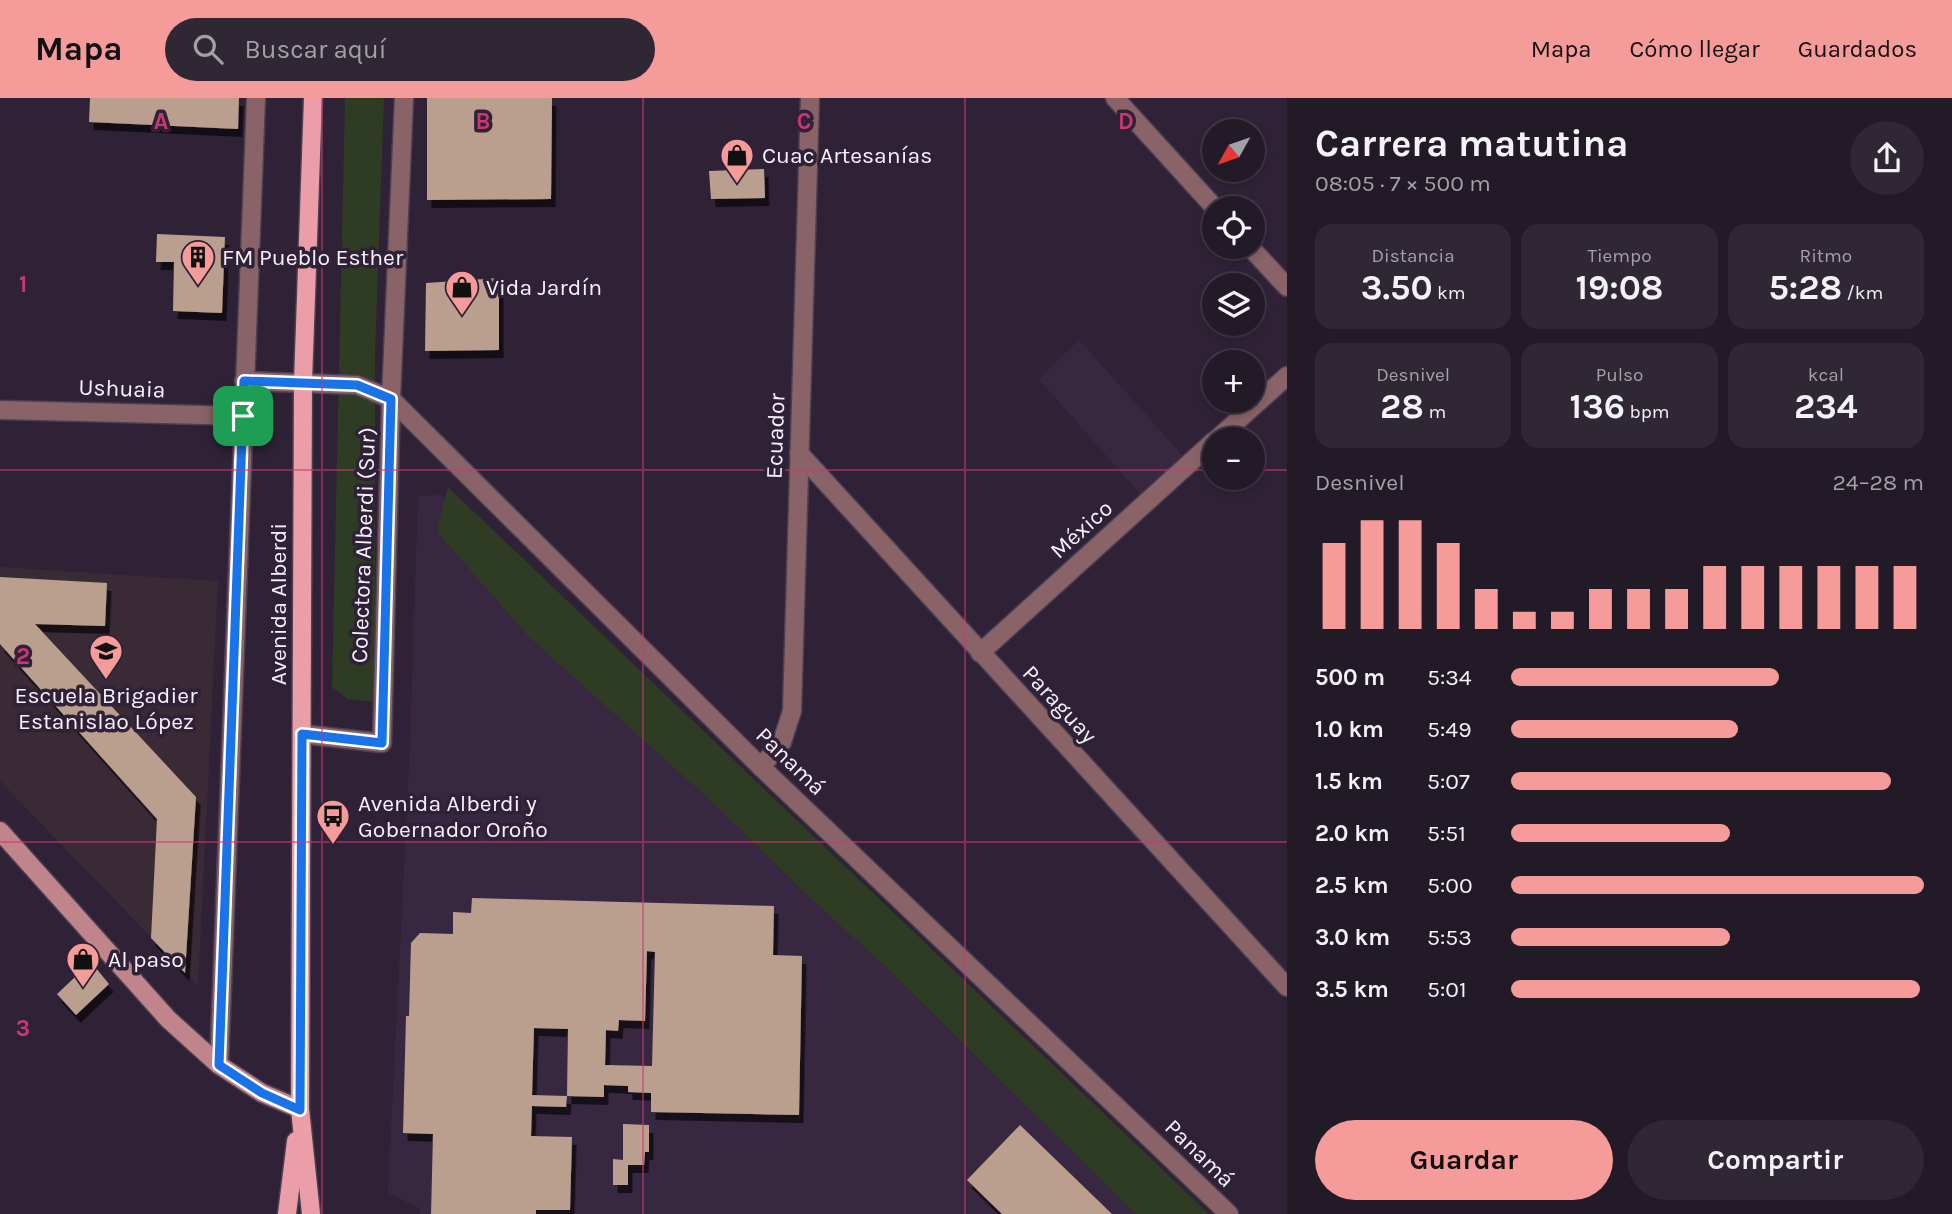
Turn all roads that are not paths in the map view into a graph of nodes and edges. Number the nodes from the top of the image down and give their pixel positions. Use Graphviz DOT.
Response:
graph roads {
  1 [pos="256,98"];
  2 [pos="313,98"];
  3 [pos="404,98"];
  4 [pos="810,98"];
  5 [pos="1115,98"];
  6 [pos="1204,196"];
  7 [pos="1261,259"];
  8 [pos="1287,287"];
  9 [pos="1287,376"];
  10 [pos="244,381"];
  11 [pos="303,382"];
  12 [pos="391,399"];
  13 [pos="0,410"];
  14 [pos="243,416"];
  15 [pos="1230,427"];
  16 [pos="799,453"];
  17 [pos="1202,453"];
  18 [pos="980,653"];
  19 [pos="302,734"];
  20 [pos="761,766"];
  21 [pos="0,831"];
  22 [pos="1287,987"];
  23 [pos="219,1065"];
  24 [pos="300,1110"];
  25 [pos="287,1214"];
  26 [pos="311,1214"];
  27 [pos="1229,1214"];
  1 -- 10 [label="street"];
  2 -- 11 [label="main road, Avenida Alberdi"];
  3 -- 12 [label="street, Colectora Alberdi (Sur)"];
  4 -- 16 [label="street, Ecuador"];
  5 -- 6 [label="street"];
  7 -- 8 [label="street"];
  9 -- 15 [label="street, México"];
  10 -- 11 [label="street, Panamá"];
  10 -- 14 [label="street"];
  11 -- 12 [label="street, Panamá"];
  11 -- 19 [label="main road, Avenida Alberdi"];
  12 -- 19 [label="street, Colectora Alberdi (Sur)"];
  12 -- 20 [label="street, Panamá"];
  13 -- 14 [label="street, Ushuaia"];
  14 -- 23 [label="street"];
  16 -- 18 [label="street, Paraguay"];
  16 -- 20 [label="street, Ecuador"];
  17 -- 18 [label="street, México"];
  18 -- 22 [label="street, Paraguay"];
  19 -- 24 [label="main road, Avenida Alberdi"];
  20 -- 27 [label="street, Panamá"];
  21 -- 23 [label="street"];
  23 -- 24 [label="street"];
  24 -- 25 [label="main road, Avenida Alberdi"];
  24 -- 26 [label="main road, Avenida Alberdi"];
}
